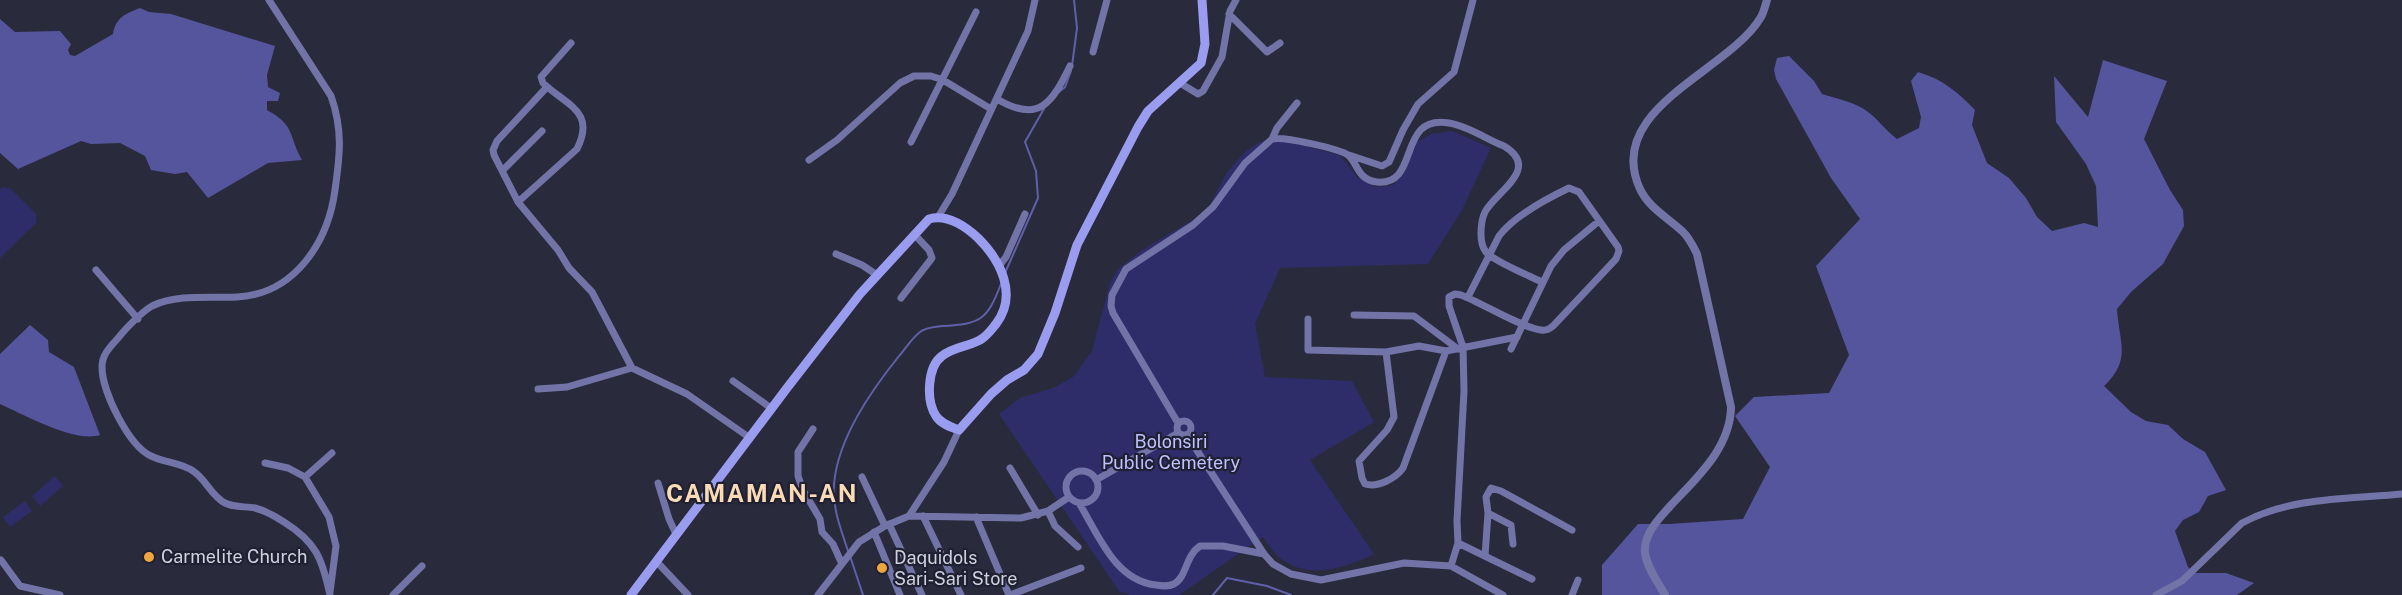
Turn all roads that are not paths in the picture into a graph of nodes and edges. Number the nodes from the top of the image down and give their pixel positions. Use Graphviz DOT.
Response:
graph roads {
  1 [pos="270,0"];
  2 [pos="1035,0"];
  3 [pos="1107,0"];
  4 [pos="1202,0"];
  5 [pos="1236,0"];
  6 [pos="1473,0"];
  7 [pos="1767,0"];
  8 [pos="976,12"];
  9 [pos="1229,14"];
  10 [pos="571,43"];
  11 [pos="1280,43"];
  12 [pos="1093,52"];
  13 [pos="1070,66"];
  14 [pos="943,80"];
  15 [pos="1180,82"];
  16 [pos="547,87"];
  17 [pos="997,99"];
  18 [pos="1298,103"];
  19 [pos="991,109"];
  20 [pos="542,130"];
  21 [pos="1272,139"];
  22 [pos="911,142"];
  23 [pos="1348,155"];
  24 [pos="809,160"];
  25 [pos="503,170"];
  26 [pos="518,202"];
  27 [pos="1024,213"];
  28 [pos="938,217"];
  29 [pos="1599,221"];
  30 [pos="914,234"];
  31 [pos="836,254"];
  32 [pos="1489,255"];
  33 [pos="96,270"];
  34 [pos="1002,273"];
  35 [pos="877,275"];
  36 [pos="1542,282"];
  37 [pos="1468,297"];
  38 [pos="901,298"];
  39 [pos="1354,315"];
  40 [pos="138,319"];
  41 [pos="1308,319"];
  42 [pos="1524,324"];
  43 [pos="1517,337"];
  44 [pos="1461,348"];
  45 [pos="1510,349"];
  46 [pos="1446,351"];
  47 [pos="1386,352"];
  48 [pos="632,368"];
  49 [pos="733,381"];
  50 [pos="538,389"];
  51 [pos="771,408"];
  52 [pos="1178,423"];
  53 [pos="813,429"];
  54 [pos="959,430"];
  55 [pos="1178,433"];
  56 [pos="1187,435"];
  57 [pos="750,438"];
  58 [pos="332,453"];
  59 [pos="265,463"];
  60 [pos="1010,468"];
  61 [pos="305,477"];
  62 [pos="862,477"];
  63 [pos="1096,480"];
  64 [pos="658,483"];
  65 [pos="2402,494"];
  66 [pos="1069,497"];
  67 [pos="1079,503"];
  68 [pos="1048,511"];
  69 [pos="1488,513"];
  70 [pos="1038,515"];
  71 [pos="909,516"];
  72 [pos="923,516"];
  73 [pos="976,517"];
  74 [pos="887,525"];
  75 [pos="1572,530"];
  76 [pos="874,532"];
  77 [pos="676,534"];
  78 [pos="1458,543"];
  79 [pos="1513,544"];
  80 [pos="1078,547"];
  81 [pos="1264,554"];
  82 [pos="1485,556"];
  83 [pos="1,560"];
  84 [pos="657,562"];
  85 [pos="844,562"];
  86 [pos="422,566"];
  87 [pos="1451,566"];
  88 [pos="1081,568"];
  89 [pos="1532,579"];
  90 [pos="1578,580"];
  91 [pos="20,586"];
  92 [pos="16,595"];
  93 [pos="60,595"];
  94 [pos="330,595"];
  95 [pos="393,595"];
  96 [pos="631,595"];
  97 [pos="688,595"];
  98 [pos="818,595"];
  99 [pos="900,595"];
  100 [pos="922,595"];
  101 [pos="961,595"];
  102 [pos="1010,595"];
  103 [pos="1503,595"];
  104 [pos="1572,595"];
  105 [pos="1665,595"];
  106 [pos="2156,595"];
  1 -- 40 [label="street"];
  2 -- 17 [label="street"];
  3 -- 12 [label="street"];
  4 -- 15 [label="main road"];
  5 -- 9 [label="street"];
  6 -- 23 [label="street"];
  7 -- 105 [label="street"];
  8 -- 14 [label="street"];
  9 -- 11 [label="street"];
  9 -- 15 [label="street"];
  10 -- 16 [label="street"];
  13 -- 17 [label="street"];
  14 -- 19 [label="street"];
  14 -- 22 [label="street"];
  14 -- 24 [label="street"];
  15 -- 54 [label="main road"];
  16 -- 25 [label="street"];
  16 -- 26 [label="street"];
  17 -- 19 [label="street"];
  18 -- 21 [label="street"];
  19 -- 28 [label="street"];
  20 -- 25 [label="street"];
  21 -- 23 [label="street"];
  21 -- 52 [label="street"];
  23 -- 32 [label="street"];
  25 -- 26 [label="street"];
  26 -- 48 [label="street"];
  27 -- 34 [label="street"];
  28 -- 30 [label="main road"];
  28 -- 34 [label="main road"];
  29 -- 32 [label="street"];
  29 -- 36 [label="street"];
  29 -- 42 [label="street"];
  30 -- 35 [label="main road"];
  30 -- 38 [label="street"];
  31 -- 35 [label="street"];
  32 -- 36 [label="street"];
  32 -- 37 [label="street"];
  33 -- 40 [label="street"];
  34 -- 54 [label="main road"];
  35 -- 51 [label="main road"];
  36 -- 42 [label="street"];
  37 -- 42 [label="street"];
  37 -- 44 [label="street"];
  39 -- 44 [label="street"];
  40 -- 94 [label="street"];
  41 -- 47 [label="street"];
  42 -- 43 [label="street"];
  43 -- 44 [label="street"];
  43 -- 45 [label="street"];
  44 -- 46 [label="street"];
  44 -- 78 [label="street"];
  46 -- 47 [label="street"];
  46 -- 47 [label="street"];
  48 -- 50 [label="street"];
  48 -- 57 [label="street"];
  49 -- 51 [label="street"];
  51 -- 57 [label="main road"];
  52 -- 55 [label="street"];
  52 -- 56 [label="street"];
  53 -- 85 [label="street"];
  54 -- 71 [label="street"];
  55 -- 56 [label="street"];
  55 -- 63 [label="street"];
  56 -- 81 [label="street"];
  57 -- 77 [label="main road"];
  58 -- 61 [label="street"];
  59 -- 61 [label="street"];
  60 -- 70 [label="street"];
  61 -- 94 [label="street"];
  62 -- 74 [label="street"];
  63 -- 66 [label="street"];
  63 -- 67 [label="street"];
  64 -- 77 [label="street"];
  65 -- 106 [label="street"];
  66 -- 67 [label="street"];
  66 -- 68 [label="street"];
  67 -- 81 [label="street"];
  68 -- 70 [label="street"];
  68 -- 80 [label="street"];
  69 -- 75 [label="street"];
  69 -- 79 [label="street"];
  69 -- 82 [label="street"];
  70 -- 73 [label="street"];
  71 -- 72 [label="street"];
  71 -- 74 [label="street"];
  72 -- 73 [label="street"];
  72 -- 101 [label="street"];
  73 -- 102 [label="street"];
  74 -- 76 [label="street"];
  74 -- 100 [label="street"];
  76 -- 85 [label="street"];
  76 -- 99 [label="street"];
  77 -- 84 [label="main road"];
  78 -- 82 [label="street"];
  78 -- 87 [label="street"];
  81 -- 87 [label="street"];
  82 -- 89 [label="street"];
  83 -- 91 [label="street"];
  84 -- 96 [label="main road"];
  84 -- 97 [label="street"];
  85 -- 98 [label="street"];
  86 -- 95 [label="street"];
  87 -- 103 [label="street"];
  88 -- 102 [label="street"];
  90 -- 104 [label="street"];
  91 -- 92 [label="street"];
  91 -- 93 [label="street"];
}
